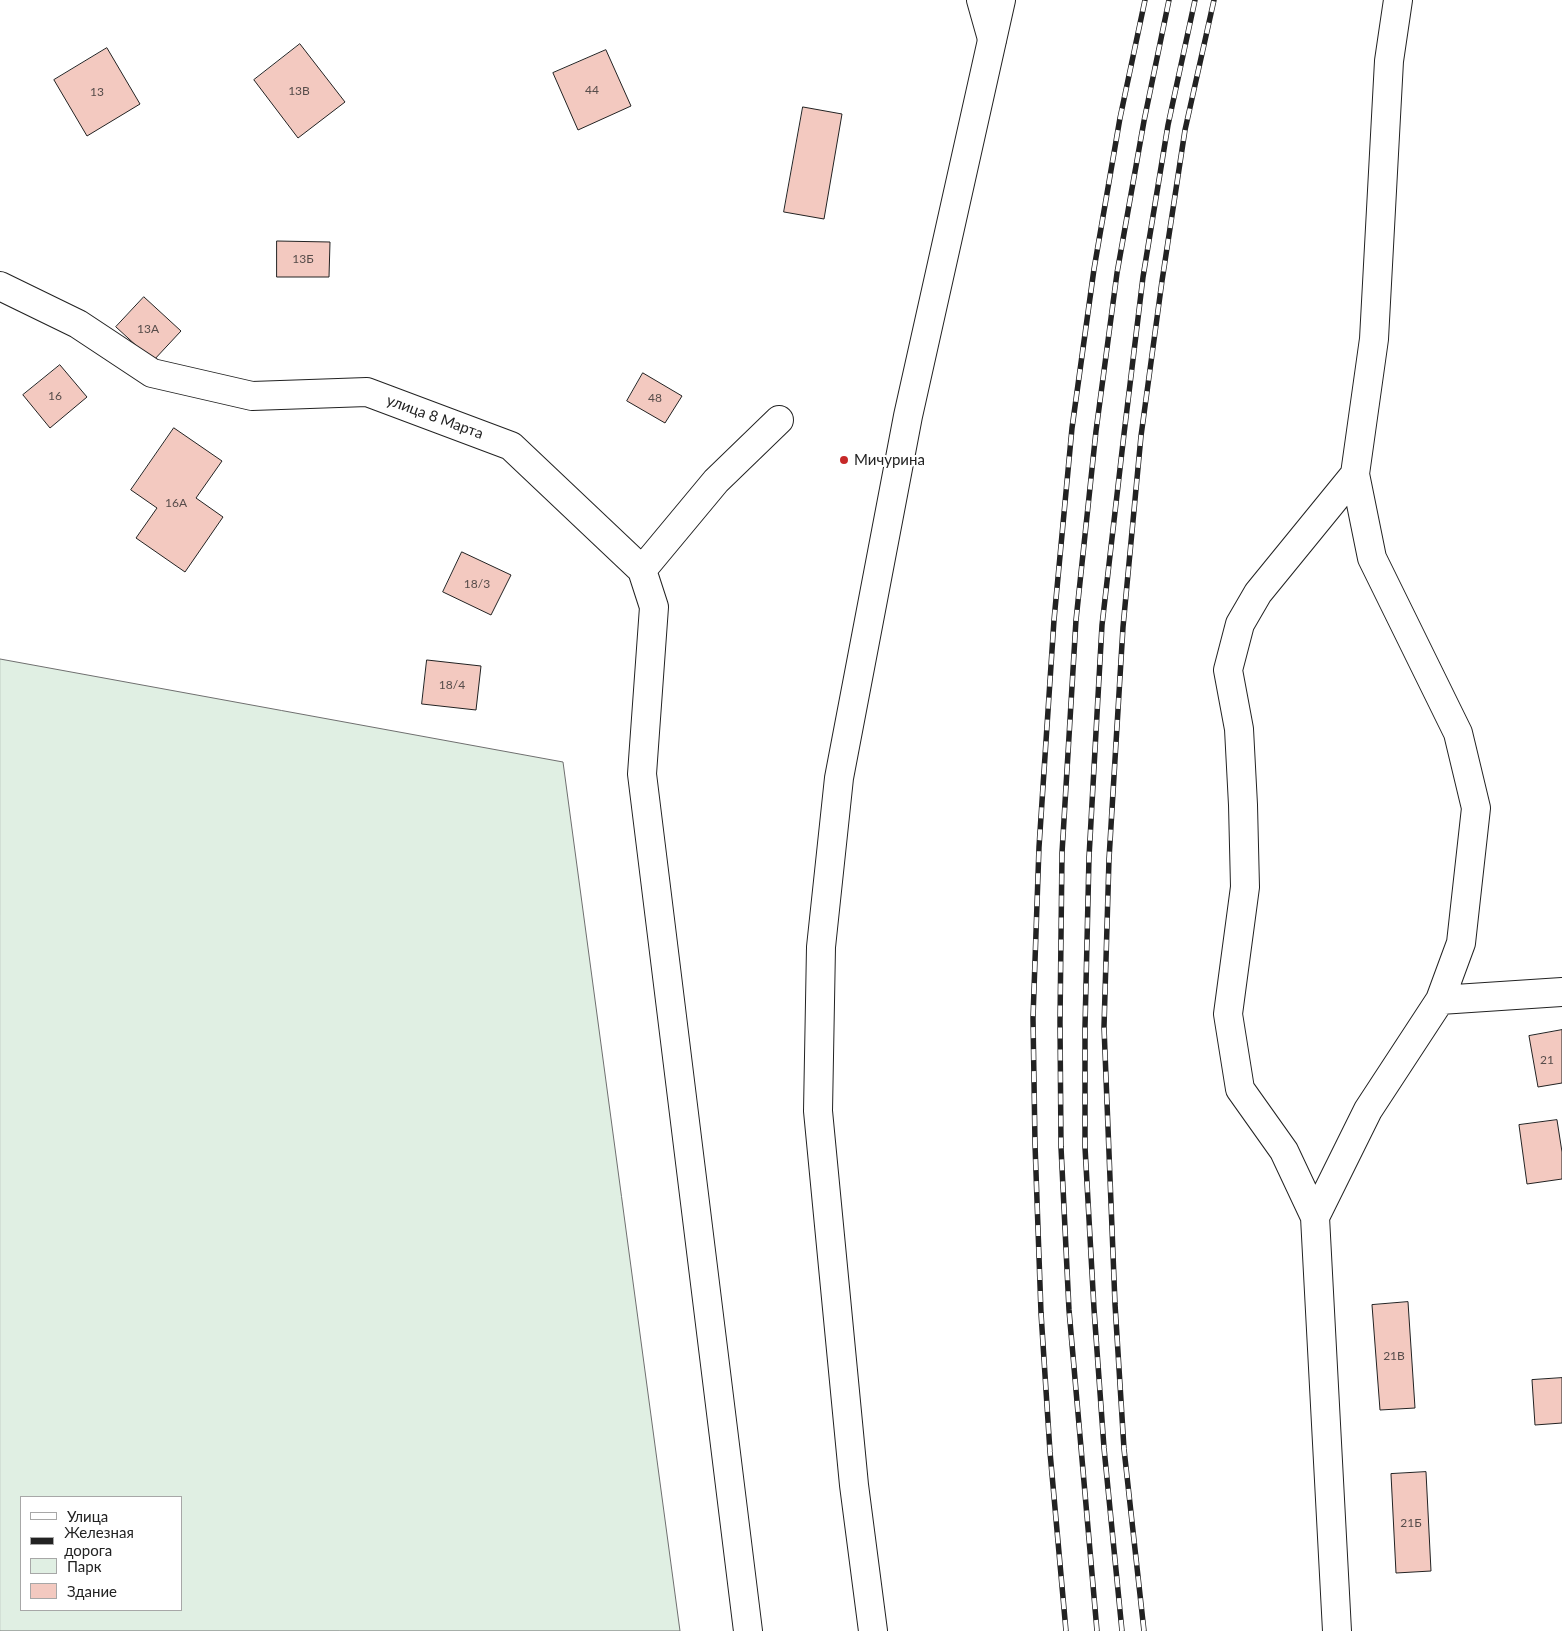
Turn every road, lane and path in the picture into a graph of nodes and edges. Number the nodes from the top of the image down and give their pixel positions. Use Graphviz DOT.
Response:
graph roads {
  1 [pos="981,0"];
  2 [pos="1001,0"];
  3 [pos="1398,0"];
  4 [pos="992,39"];
  5 [pos="0,286"];
  6 [pos="779,420"];
  7 [pos="1355,474"];
  8 [pos="642,570"];
  9 [pos="1562,992"];
  10 [pos="1440,1000"];
  11 [pos="1315,1217"];
  12 [pos="748,1631"];
  13 [pos="873,1631"];
  14 [pos="1336,1631"];
  1 -- 4 [label="street"];
  2 -- 4 [label="street"];
  3 -- 7 [label="street"];
  4 -- 13 [label="street"];
  5 -- 8 [label="street, улица 8 Марта"];
  6 -- 8 [label="street"];
  7 -- 10 [label="street"];
  7 -- 11 [label="street"];
  8 -- 12 [label="street"];
  9 -- 10 [label="street"];
  10 -- 11 [label="street"];
  11 -- 14 [label="street"];
}
